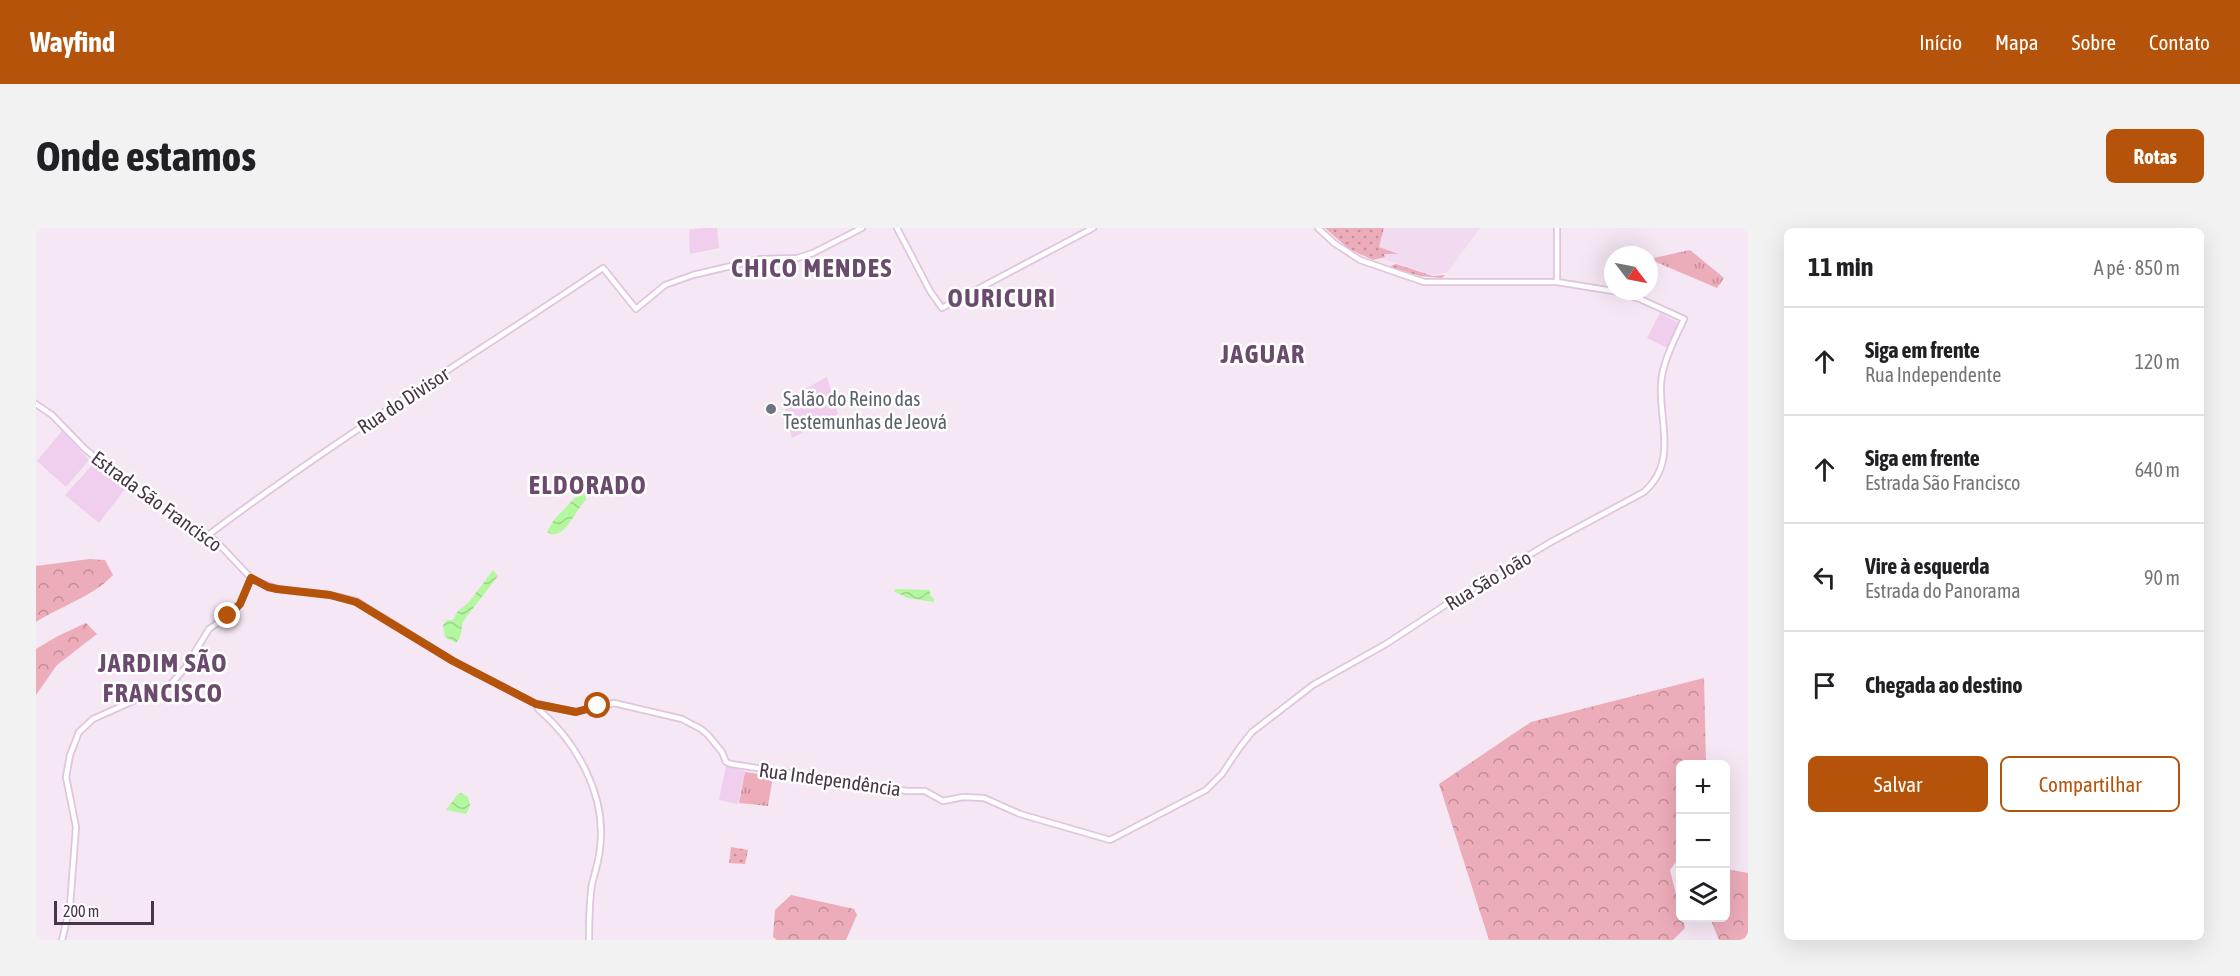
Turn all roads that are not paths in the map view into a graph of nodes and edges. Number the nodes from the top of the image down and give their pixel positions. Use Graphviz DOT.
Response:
graph roads {
  1 [pos="862,228"];
  2 [pos="897,228"];
  3 [pos="1093,228"];
  4 [pos="1318,228"];
  5 [pos="1557,228"];
  6 [pos="1557,282"];
  7 [pos="1604,290"];
  8 [pos="1641,300"];
  9 [pos="36,404"];
  10 [pos="207,536"];
  11 [pos="251,578"];
  12 [pos="539,704"];
  13 [pos="951,799"];
  14 [pos="62,940"];
  15 [pos="589,940"];
  1 -- 10 [label="street, Rua do Divisor"];
  2 -- 3 [label="street"];
  4 -- 6 [label="street"];
  5 -- 6 [label="street"];
  6 -- 7 [label="street"];
  8 -- 13 [label="street, Rua São João"];
  9 -- 10 [label="street, Estrada São Francisco"];
  10 -- 11 [label="street, Estrada São Francisco"];
  11 -- 12 [label="street, Estrada São Francisco"];
  11 -- 14 [label="street"];
  12 -- 13 [label="street, Rua Independência"];
  12 -- 15 [label="street"];
}
